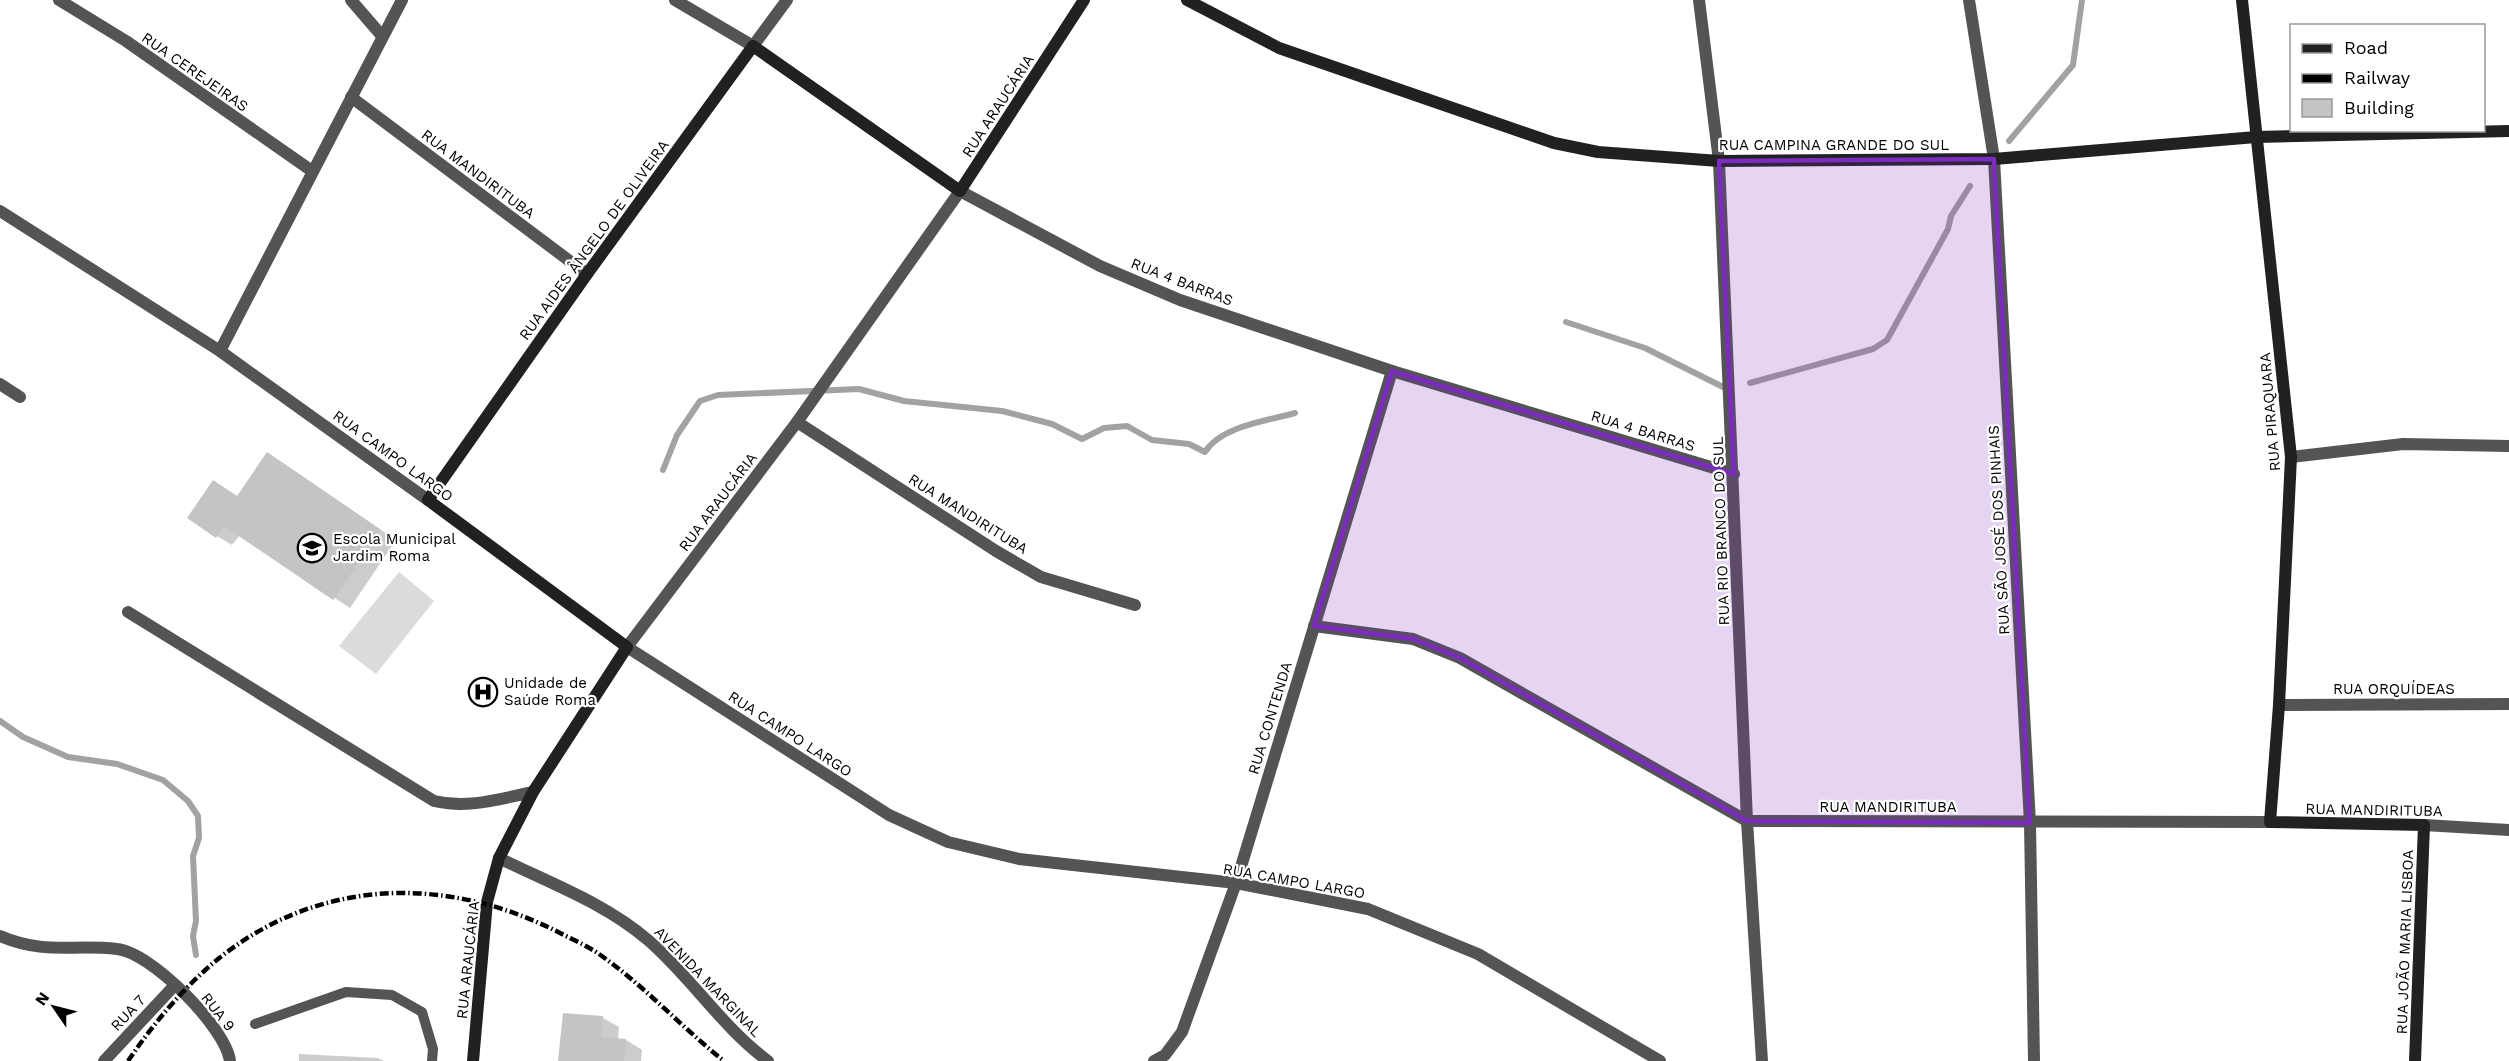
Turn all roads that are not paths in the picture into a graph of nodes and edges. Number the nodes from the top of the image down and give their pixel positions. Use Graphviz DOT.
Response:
graph roads {
  1 [pos="59,0"];
  2 [pos="351,0"];
  3 [pos="402,0"];
  4 [pos="675,0"];
  5 [pos="787,0"];
  6 [pos="1084,0"];
  7 [pos="1187,0"];
  8 [pos="1699,0"];
  9 [pos="1969,0"];
  10 [pos="2242,0"];
  11 [pos="382,36"];
  12 [pos="753,46"];
  13 [pos="351,98"];
  14 [pos="2509,131"];
  15 [pos="2467,132"];
  16 [pos="2485,132"];
  17 [pos="2256,137"];
  18 [pos="1994,159"];
  19 [pos="1719,161"];
  20 [pos="312,171"];
  21 [pos="960,191"];
  22 [pos="0,212"];
  23 [pos="587,274"];
  24 [pos="220,351"];
  25 [pos="1392,371"];
  26 [pos="0,384"];
  27 [pos="20,397"];
  28 [pos="797,422"];
  29 [pos="2509,446"];
  30 [pos="2291,457"];
  31 [pos="1734,474"];
  32 [pos="428,500"];
  33 [pos="1135,605"];
  34 [pos="128,612"];
  35 [pos="1314,626"];
  36 [pos="627,647"];
  37 [pos="2509,704"];
  38 [pos="2279,705"];
  39 [pos="533,792"];
  40 [pos="1748,821"];
  41 [pos="2270,822"];
  42 [pos="2030,823"];
  43 [pos="2424,825"];
  44 [pos="2509,830"];
  45 [pos="499,858"];
  46 [pos="1236,883"];
  47 [pos="0,936"];
  48 [pos="174,986"];
  49 [pos="255,1024"];
  50 [pos="104,1061"];
  51 [pos="230,1061"];
  52 [pos="432,1061"];
  53 [pos="473,1061"];
  54 [pos="768,1061"];
  55 [pos="1154,1061"];
  56 [pos="1660,1061"];
  57 [pos="1762,1061"];
  58 [pos="2034,1061"];
  59 [pos="2415,1061"];
  1 -- 20 [label="street, RUA CEREJEIRAS"];
  2 -- 11 [label="street"];
  3 -- 11 [label="street"];
  4 -- 12 [label="street, RUA 4 BARRAS"];
  5 -- 12 [label="street, RUA AIDES ÂNGELO DE OLIVEIRA"];
  6 -- 21 [label="street, RUA ARAUCÁRIA"];
  7 -- 19 [label="street, RUA CAMPINA GRANDE DO SUL"];
  8 -- 19 [label="street, RUA RIO BRANCO DO SUL"];
  9 -- 18 [label="street, RUA SÃO JOSÉ DOS PINHAIS"];
  10 -- 17 [label="street, RUA PIRAQUARA"];
  11 -- 13 [label="street"];
  12 -- 21 [label="street, RUA 4 BARRAS"];
  12 -- 23 [label="street, RUA AIDES ÂNGELO DE OLIVEIRA"];
  13 -- 20 [label="street"];
  13 -- 23 [label="street, RUA MANDIRITUBA"];
  14 -- 16 [label="street, RUA CAMPINA GRANDE DO SUL"];
  15 -- 17 [label="street, RUA CAMPINA GRANDE DO SUL"];
  17 -- 18 [label="street, RUA CAMPINA GRANDE DO SUL"];
  17 -- 30 [label="street, RUA PIRAQUARA"];
  18 -- 19 [label="street, RUA CAMPINA GRANDE DO SUL"];
  18 -- 42 [label="street, RUA SÃO JOSÉ DOS PINHAIS"];
  19 -- 31 [label="street, RUA RIO BRANCO DO SUL"];
  20 -- 24 [label="street"];
  21 -- 25 [label="street, RUA 4 BARRAS"];
  21 -- 28 [label="street, RUA ARAUCÁRIA"];
  22 -- 24 [label="street, RUA CAMPO LARGO"];
  23 -- 32 [label="street, RUA AIDES ÂNGELO DE OLIVEIRA"];
  24 -- 32 [label="street, RUA CAMPO LARGO"];
  25 -- 31 [label="street, RUA 4 BARRAS"];
  25 -- 35 [label="street, RUA CONTENDA"];
  26 -- 27 [label="street"];
  28 -- 33 [label="street, RUA MANDIRITUBA"];
  28 -- 36 [label="street, RUA ARAUCÁRIA"];
  29 -- 30 [label="street"];
  30 -- 38 [label="street, RUA PIRAQUARA"];
  31 -- 40 [label="street, RUA RIO BRANCO DO SUL"];
  32 -- 36 [label="street, RUA CAMPO LARGO"];
  34 -- 39 [label="street"];
  35 -- 40 [label="street, RUA MANDIRITUBA"];
  35 -- 46 [label="street, RUA CONTENDA"];
  36 -- 39 [label="street, RUA ARAUCÁRIA"];
  36 -- 46 [label="street, RUA CAMPO LARGO"];
  37 -- 38 [label="street, RUA ORQUÍDEAS"];
  38 -- 41 [label="street, RUA PIRAQUARA"];
  39 -- 45 [label="street, RUA ARAUCÁRIA"];
  40 -- 42 [label="street, RUA MANDIRITUBA"];
  40 -- 57 [label="street, RUA RIO BRANCO DO SUL"];
  41 -- 42 [label="street, RUA MANDIRITUBA"];
  41 -- 43 [label="street, RUA MANDIRITUBA"];
  42 -- 58 [label="street, RUA SÃO JOSÉ DOS PINHAIS"];
  43 -- 44 [label="street, RUA MANDIRITUBA"];
  43 -- 59 [label="street, RUA JOÃO MARIA LISBOA"];
  45 -- 53 [label="street, RUA ARAUCÁRIA"];
  45 -- 54 [label="street, AVENIDA MARGINAL"];
  46 -- 55 [label="street, RUA CONTENDA"];
  46 -- 56 [label="street, RUA CAMPO LARGO"];
  47 -- 48 [label="street, RUA 9"];
  48 -- 50 [label="street, RUA 7"];
  48 -- 51 [label="street, RUA 9"];
  49 -- 52 [label="lane"];
}
